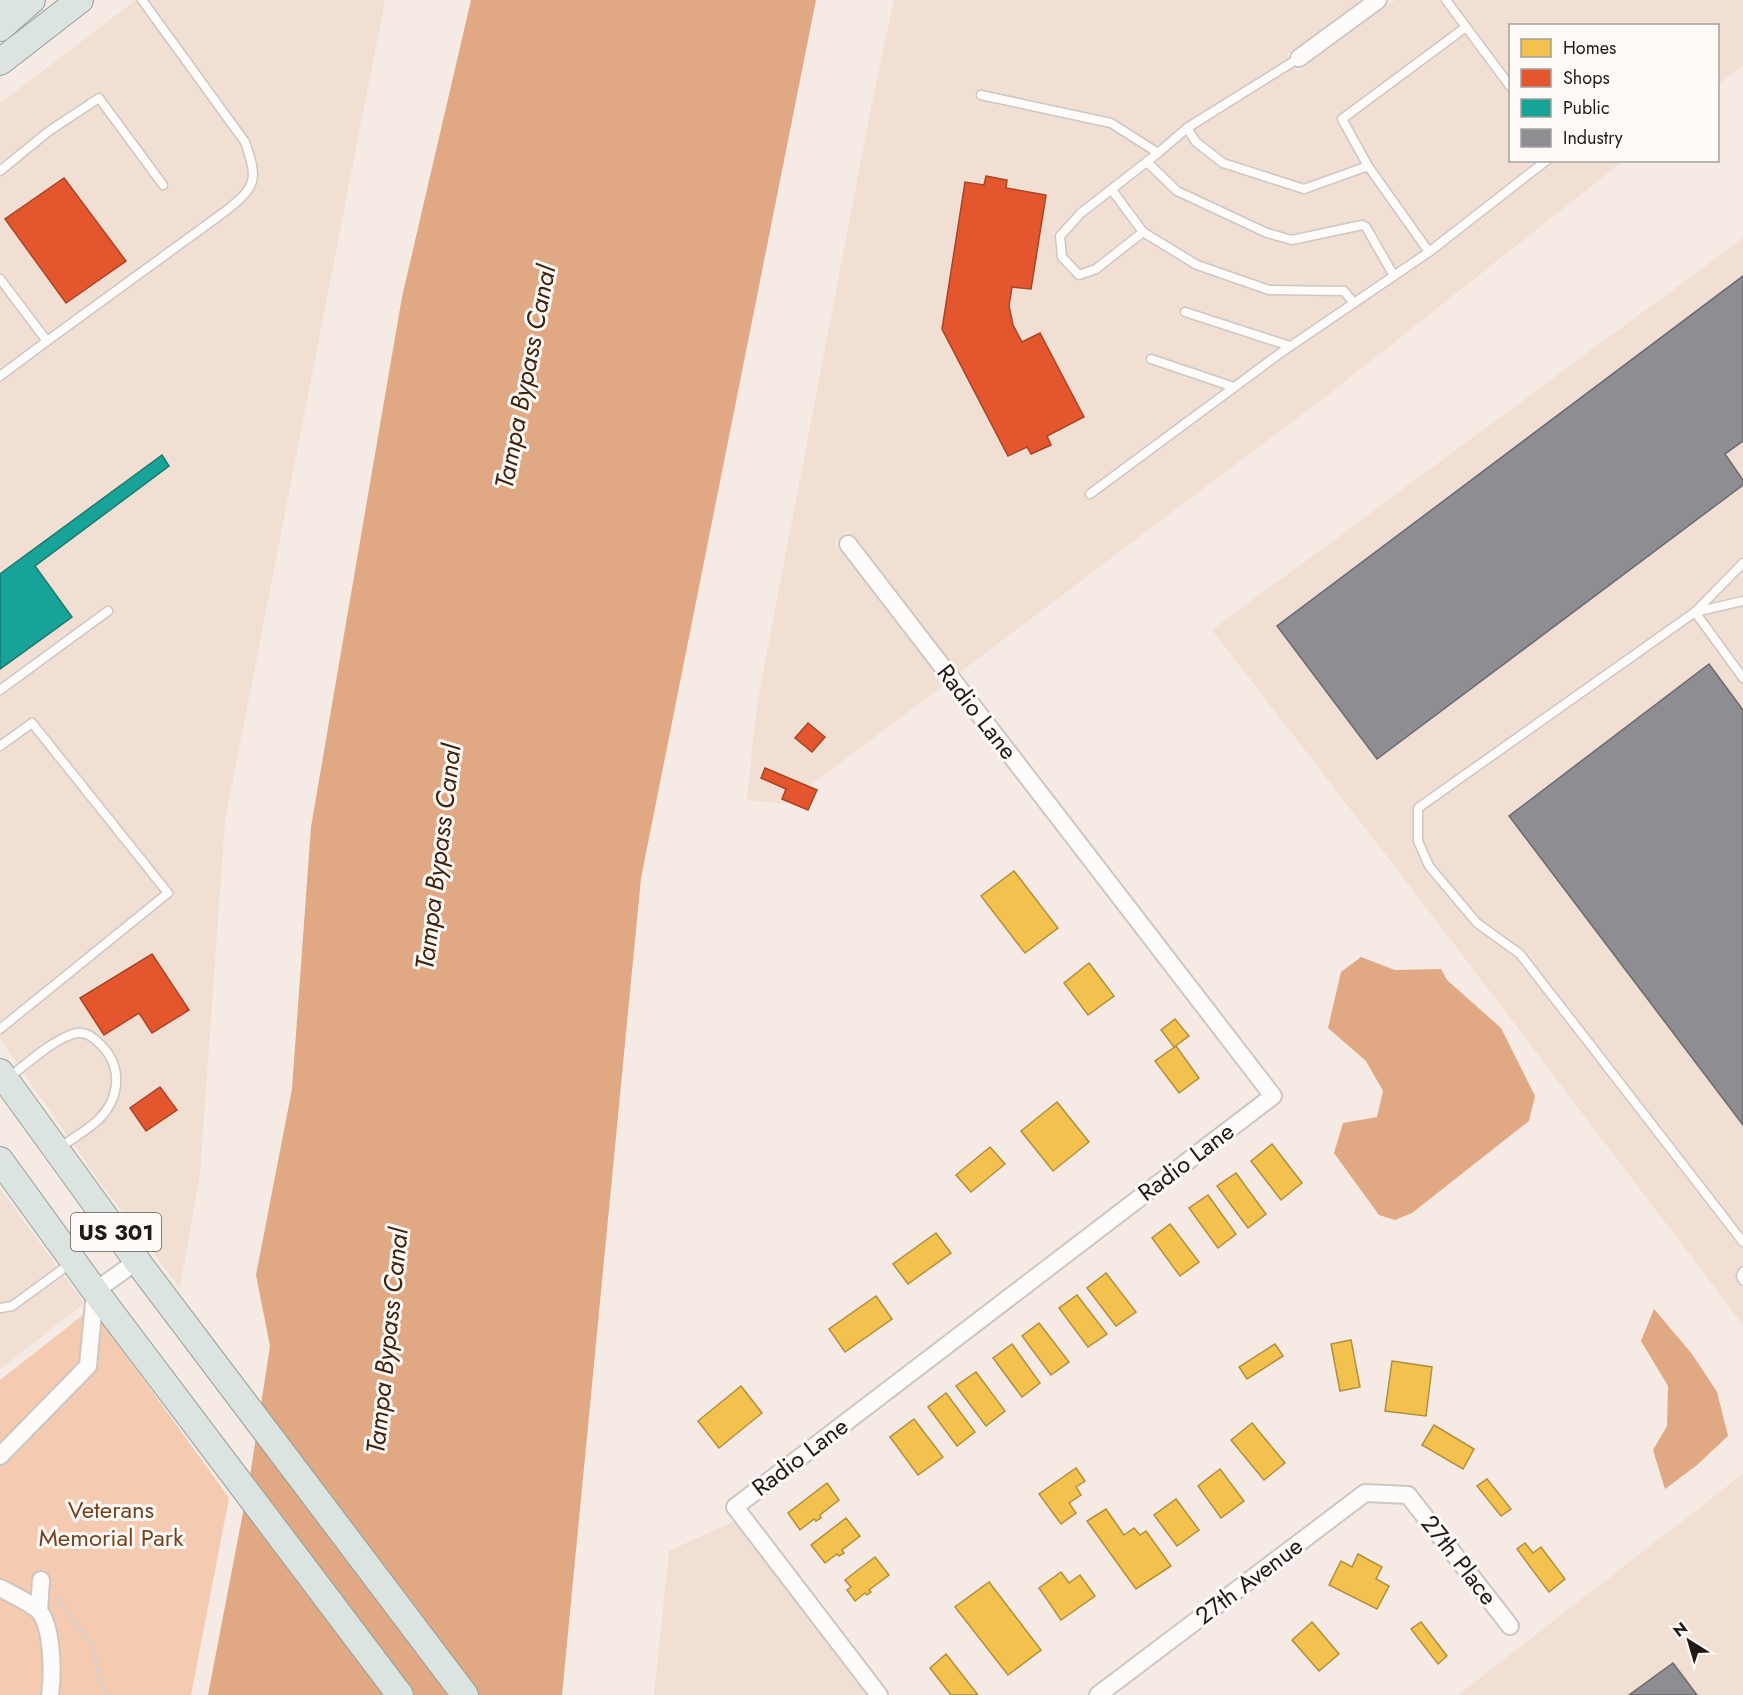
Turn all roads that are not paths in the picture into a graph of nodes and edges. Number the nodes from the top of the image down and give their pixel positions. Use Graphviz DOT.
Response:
graph roads {
  1 [pos="32,0"];
  2 [pos="80,0"];
  3 [pos="142,0"];
  4 [pos="1377,0"];
  5 [pos="1446,0"];
  6 [pos="1466,27"];
  7 [pos="0,28"];
  8 [pos="1299,58"];
  9 [pos="0,62"];
  10 [pos="1509,85"];
  11 [pos="981,95"];
  12 [pos="1186,128"];
  13 [pos="1158,153"];
  14 [pos="1147,162"];
  15 [pos="1544,162"];
  16 [pos="1368,166"];
  17 [pos="0,171"];
  18 [pos="163,185"];
  19 [pos="1112,190"];
  20 [pos="1143,232"];
  21 [pos="1429,252"];
  22 [pos="1394,276"];
  23 [pos="0,279"];
  24 [pos="1354,303"];
  25 [pos="1185,312"];
  26 [pos="47,341"];
  27 [pos="1290,346"];
  28 [pos="1151,359"];
  29 [pos="0,376"];
  30 [pos="1234,387"];
  31 [pos="1090,494"];
  32 [pos="848,544"];
  33 [pos="1743,563"];
  34 [pos="1743,601"];
  35 [pos="108,611"];
  36 [pos="1695,612"];
  37 [pos="1743,678"];
  38 [pos="0,690"];
  39 [pos="0,746"];
  40 [pos="0,1029"];
  41 [pos="3,1076"];
  42 [pos="56,1150"];
  43 [pos="0,1160"];
  44 [pos="1743,1242"];
  45 [pos="73,1261"];
  46 [pos="137,1261"];
  47 [pos="1743,1272"];
  48 [pos="1743,1280"];
  49 [pos="95,1291"];
  50 [pos="0,1308"];
  51 [pos="0,1456"];
  52 [pos="1408,1495"];
  53 [pos="41,1580"];
  54 [pos="0,1588"];
  55 [pos="39,1611"];
  56 [pos="1510,1626"];
  57 [pos="50,1695"];
  58 [pos="400,1695"];
  59 [pos="465,1695"];
  60 [pos="879,1695"];
  61 [pos="1098,1695"];
  1 -- 7 [label="main road"];
  2 -- 9 [label="main road"];
  3 -- 26 [label="lane"];
  4 -- 8 [label="street"];
  5 -- 6 [label="lane"];
  6 -- 10 [label="lane"];
  6 -- 16 [label="lane"];
  8 -- 12 [label="lane"];
  11 -- 13 [label="lane"];
  12 -- 13 [label="lane"];
  12 -- 16 [label="lane"];
  13 -- 14 [label="lane"];
  14 -- 19 [label="lane"];
  14 -- 22 [label="lane"];
  15 -- 21 [label="lane"];
  16 -- 21 [label="lane"];
  17 -- 18 [label="lane"];
  19 -- 20 [label="lane"];
  19 -- 20 [label="lane"];
  20 -- 24 [label="lane"];
  21 -- 22 [label="lane"];
  22 -- 24 [label="lane"];
  23 -- 26 [label="lane"];
  24 -- 27 [label="lane"];
  25 -- 27 [label="lane"];
  26 -- 29 [label="lane"];
  27 -- 30 [label="lane"];
  28 -- 30 [label="lane"];
  30 -- 31 [label="lane"];
  32 -- 60 [label="street, Radio Lane"];
  33 -- 36 [label="lane"];
  34 -- 36 [label="lane"];
  35 -- 38 [label="lane"];
  36 -- 37 [label="lane"];
  36 -- 44 [label="lane"];
  39 -- 40 [label="lane"];
  41 -- 42 [label="main road, US 301"];
  41 -- 42 [label="lane"];
  42 -- 46 [label="main road, US 301"];
  43 -- 45 [label="main road, US 301"];
  45 -- 49 [label="main road, US 301"];
  45 -- 50 [label="lane"];
  46 -- 49 [label="street"];
  46 -- 59 [label="main road, US 301"];
  47 -- 48 [label="lane"];
  49 -- 51 [label="street"];
  49 -- 58 [label="main road, US 301"];
  52 -- 56 [label="street, 27th Place"];
  52 -- 61 [label="street, 27th Avenue"];
  53 -- 55 [label="street"];
  54 -- 55 [label="street"];
  55 -- 57 [label="street"];
}
